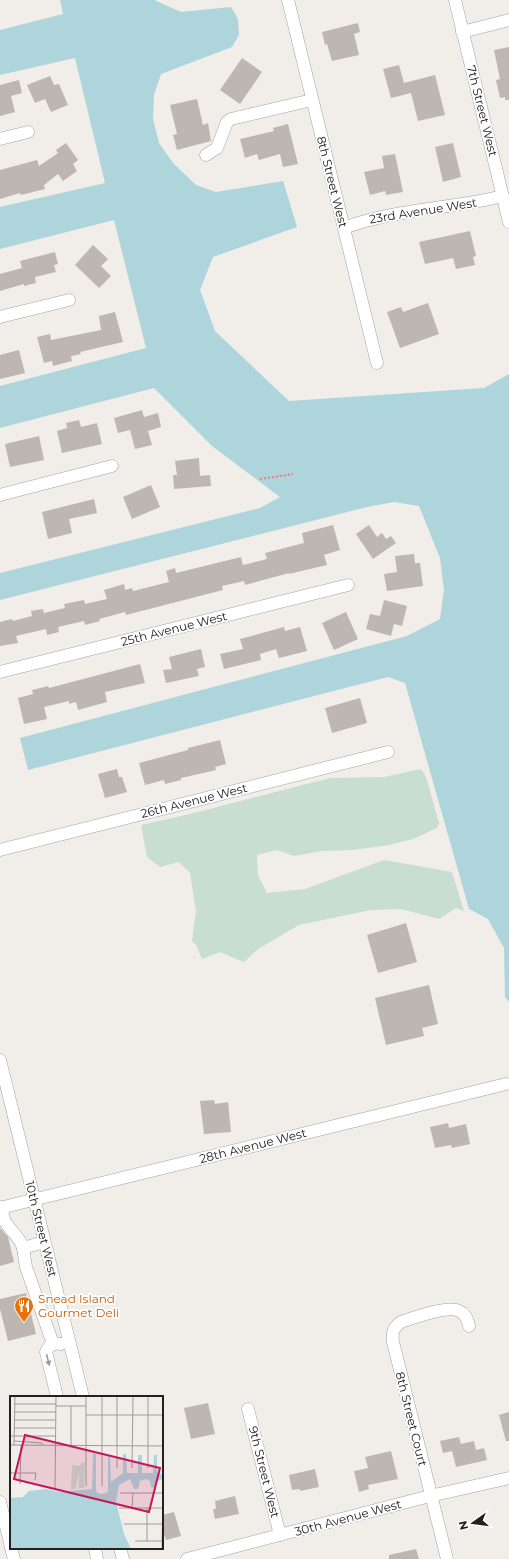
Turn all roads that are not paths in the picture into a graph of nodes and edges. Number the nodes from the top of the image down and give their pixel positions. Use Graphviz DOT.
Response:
graph roads {
  1 [pos="288,0"];
  2 [pos="455,0"];
  3 [pos="509,20"];
  4 [pos="462,32"];
  5 [pos="312,100"];
  6 [pos="28,132"];
  7 [pos="0,139"];
  8 [pos="206,155"];
  9 [pos="503,196"];
  10 [pos="509,222"];
  11 [pos="344,228"];
  12 [pos="69,300"];
  13 [pos="0,317"];
  14 [pos="377,363"];
  15 [pos="112,466"];
  16 [pos="0,495"];
  17 [pos="348,585"];
  18 [pos="0,672"];
  19 [pos="388,752"];
  20 [pos="0,850"];
  21 [pos="0,1060"];
  22 [pos="506,1084"];
  23 [pos="34,1200"];
  24 [pos="1,1208"];
  25 [pos="44,1242"];
  26 [pos="23,1248"];
  27 [pos="470,1326"];
  28 [pos="53,1344"];
  29 [pos="71,1348"];
  30 [pos="58,1396"];
  31 [pos="83,1396"];
  32 [pos="248,1409"];
  33 [pos="509,1478"];
  34 [pos="430,1496"];
  35 [pos="0,1502"];
  36 [pos="280,1535"];
  37 [pos="10,1544"];
  38 [pos="11,1549"];
  39 [pos="95,1549"];
  40 [pos="120,1549"];
  41 [pos="14,1559"];
  42 [pos="97,1559"];
  43 [pos="122,1559"];
  44 [pos="187,1559"];
  45 [pos="447,1559"];
  1 -- 5 [label="street, 8th Street West"];
  2 -- 4 [label="street, 7th Street West"];
  3 -- 4 [label="street"];
  4 -- 9 [label="street, 7th Street West"];
  5 -- 8 [label="street"];
  5 -- 11 [label="street, 8th Street West"];
  6 -- 7 [label="street"];
  9 -- 10 [label="street, 7th Street West"];
  9 -- 11 [label="street, 23rd Avenue West"];
  11 -- 14 [label="street, 8th Street West"];
  12 -- 13 [label="street"];
  15 -- 16 [label="street"];
  17 -- 18 [label="street, 25th Avenue West"];
  19 -- 20 [label="street, 26th Avenue West"];
  21 -- 23 [label="street, 10th Street West"];
  22 -- 23 [label="street, 28th Avenue West"];
  23 -- 24 [label="street, 28th Avenue West"];
  23 -- 25 [label="street, 10th Street West"];
  24 -- 26 [label="street"];
  25 -- 26 [label="street"];
  25 -- 29 [label="street, 10th Street West"];
  26 -- 28 [label="street"];
  27 -- 34 [label="street, 8th Street Court"];
  28 -- 29 [label="street"];
  28 -- 30 [label="street, one-way"];
  29 -- 31 [label="street, 10th Street West"];
  32 -- 36 [label="street, 9th Street West"];
  33 -- 34 [label="street, 30th Avenue West"];
  34 -- 36 [label="street, 30th Avenue West"];
  34 -- 45 [label="street, 8th Street Court"];
  35 -- 37 [label="street"];
  36 -- 44 [label="street, 30th Avenue West"];
  38 -- 41 [label="street"];
  39 -- 42 [label="street"];
  40 -- 43 [label="street"];
}
